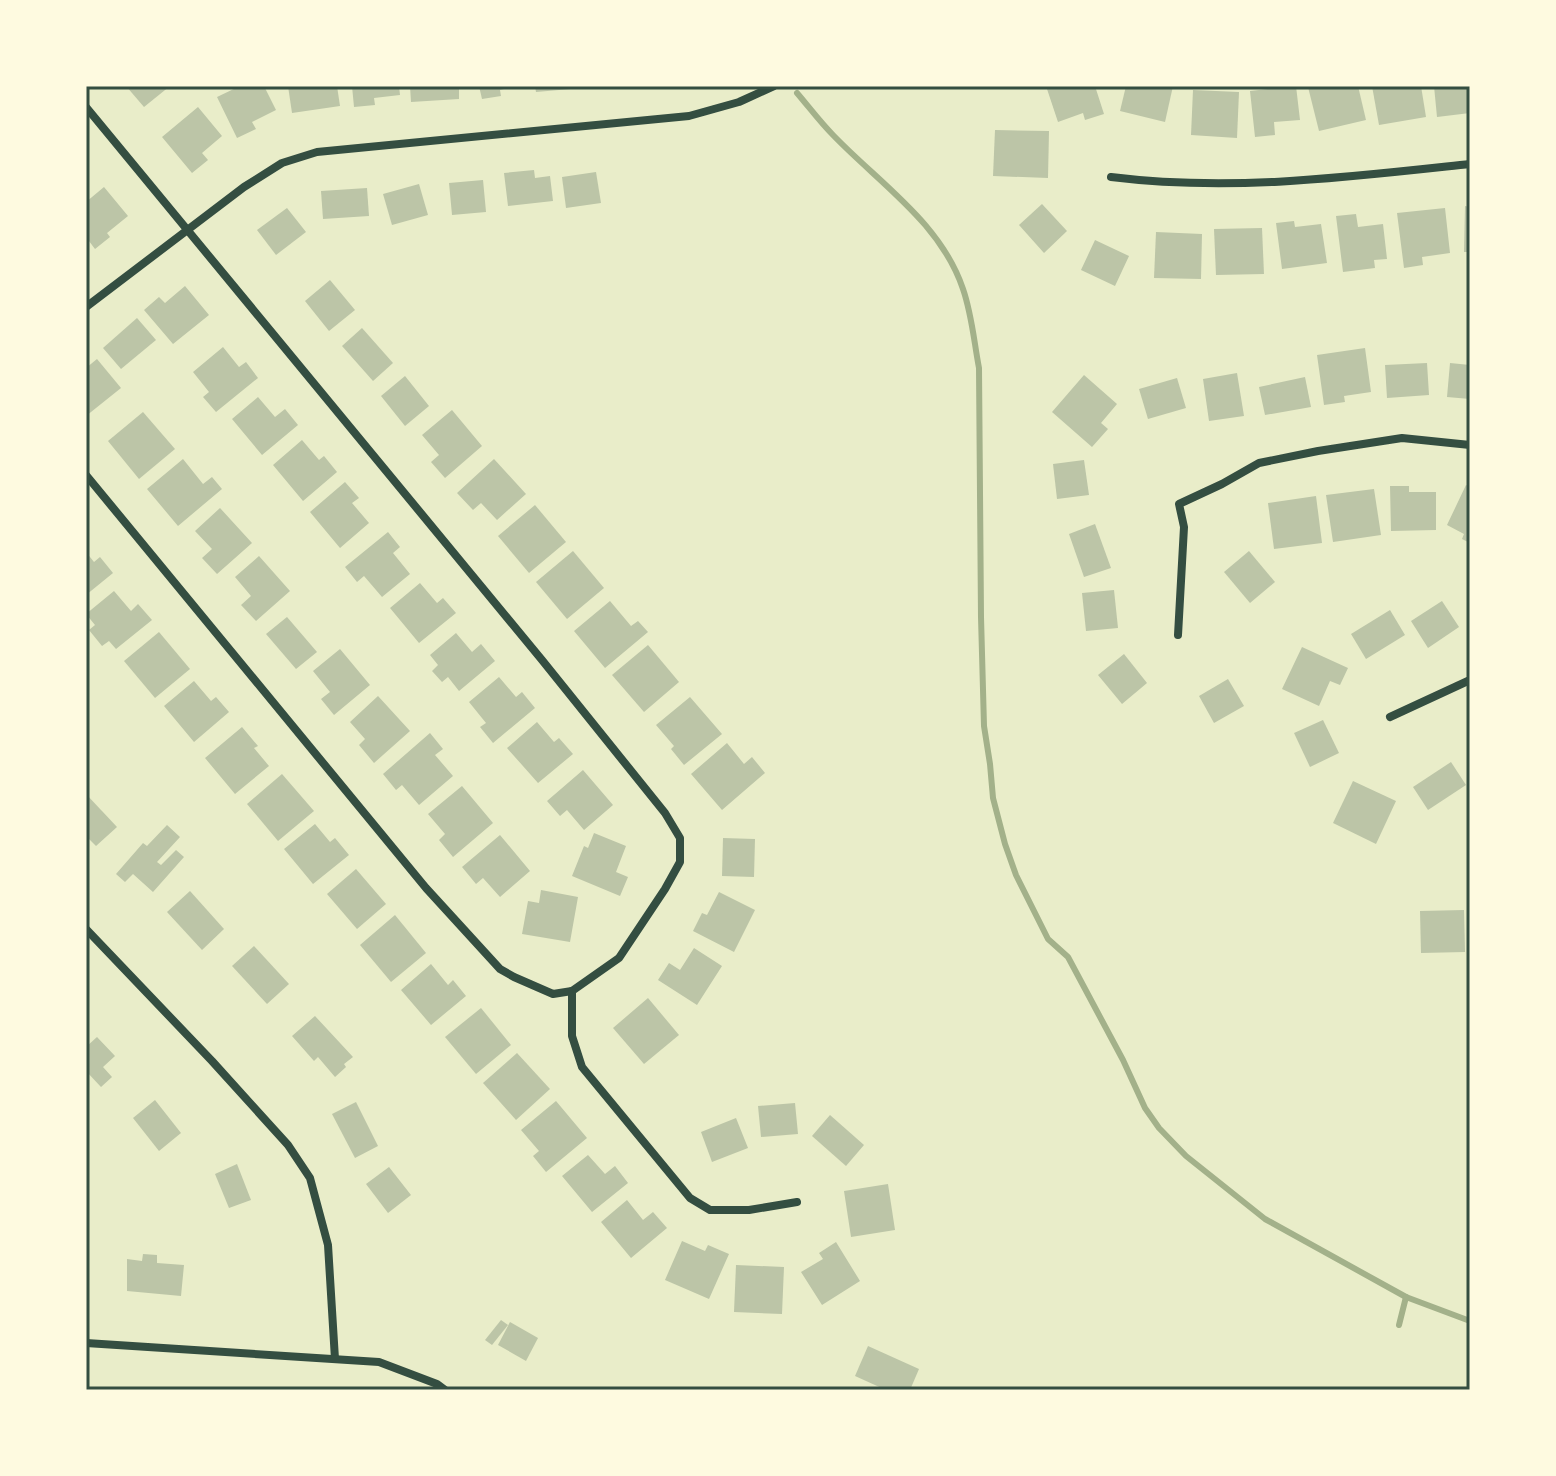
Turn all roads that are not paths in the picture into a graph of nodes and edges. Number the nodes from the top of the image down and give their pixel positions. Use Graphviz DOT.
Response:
graph roads {
  1 [pos="774,86"];
  2 [pos="86,107"];
  3 [pos="1470,164"];
  4 [pos="1111,177"];
  5 [pos="187,230"];
  6 [pos="86,307"];
  7 [pos="1470,445"];
  8 [pos="86,475"];
  9 [pos="1178,635"];
  10 [pos="1470,680"];
  11 [pos="1390,717"];
  12 [pos="86,929"];
  13 [pos="572,991"];
  14 [pos="797,1202"];
  15 [pos="86,1343"];
  16 [pos="335,1359"];
  17 [pos="445,1390"];
  1 -- 5 [label="street"];
  2 -- 5 [label="street"];
  3 -- 4 [label="street"];
  5 -- 6 [label="street"];
  5 -- 13 [label="street"];
  7 -- 9 [label="street"];
  8 -- 13 [label="street"];
  10 -- 11 [label="street"];
  12 -- 16 [label="street"];
  13 -- 14 [label="street"];
  15 -- 16 [label="street"];
  16 -- 17 [label="street"];
}
